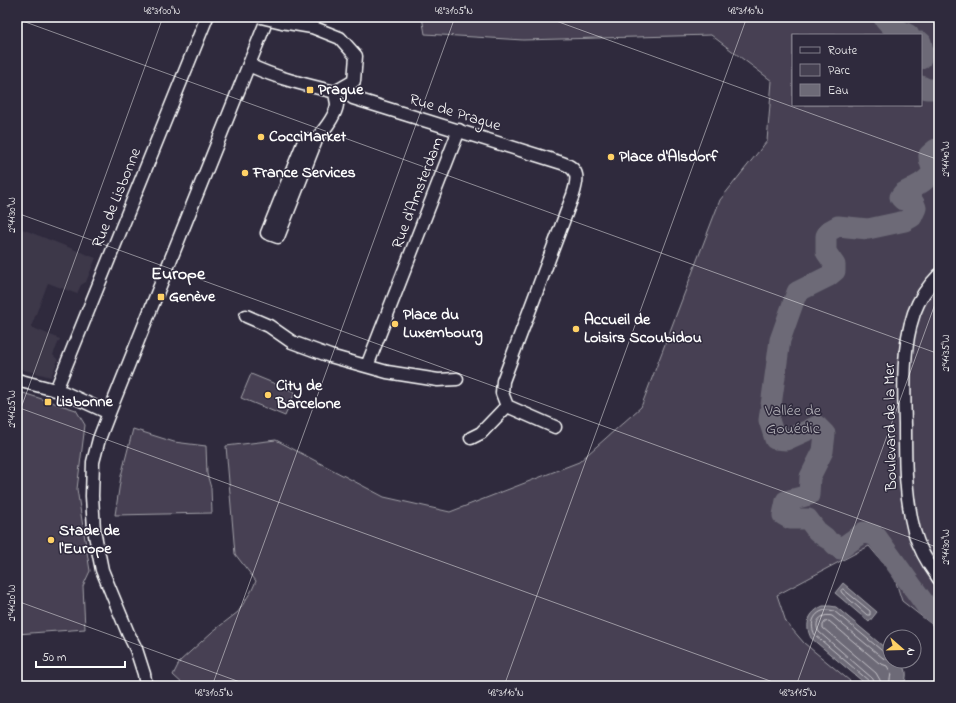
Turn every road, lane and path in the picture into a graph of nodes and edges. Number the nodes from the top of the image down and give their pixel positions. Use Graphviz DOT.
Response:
graph roads {
  1 [pos="207,17"];
  2 [pos="261,17"];
  3 [pos="268,17"];
  4 [pos="249,65"];
  5 [pos="338,90"];
  6 [pos="459,130"];
  7 [pos="317,138"];
  8 [pos="939,275"];
  9 [pos="246,316"];
  10 [pos="367,366"];
  11 [pos="457,379"];
  12 [pos="17,380"];
  13 [pos="56,390"];
  14 [pos="507,406"];
  15 [pos="109,413"];
  16 [pos="556,427"];
  17 [pos="471,438"];
  18 [pos="939,579"];
  19 [pos="146,686"];
  1 -- 13 [label="street, Rue de Lisbonne"];
  2 -- 5 [label="street, bridge"];
  3 -- 4 [label="street"];
  4 -- 5 [label="street"];
  4 -- 15 [label="street"];
  5 -- 6 [label="street, Rue de Prague"];
  5 -- 7 [label="street"];
  6 -- 10 [label="street, Rue d'Amsterdam"];
  6 -- 14 [label="street, Rue de Prague"];
  7 -- 7 [label="street"];
  8 -- 18 [label="street, Boulevard de la Mer"];
  9 -- 10 [label="street"];
  10 -- 11 [label="street"];
  12 -- 13 [label="street"];
  13 -- 15 [label="street"];
  14 -- 16 [label="street"];
  14 -- 17 [label="street"];
  15 -- 19 [label="street"];
}
